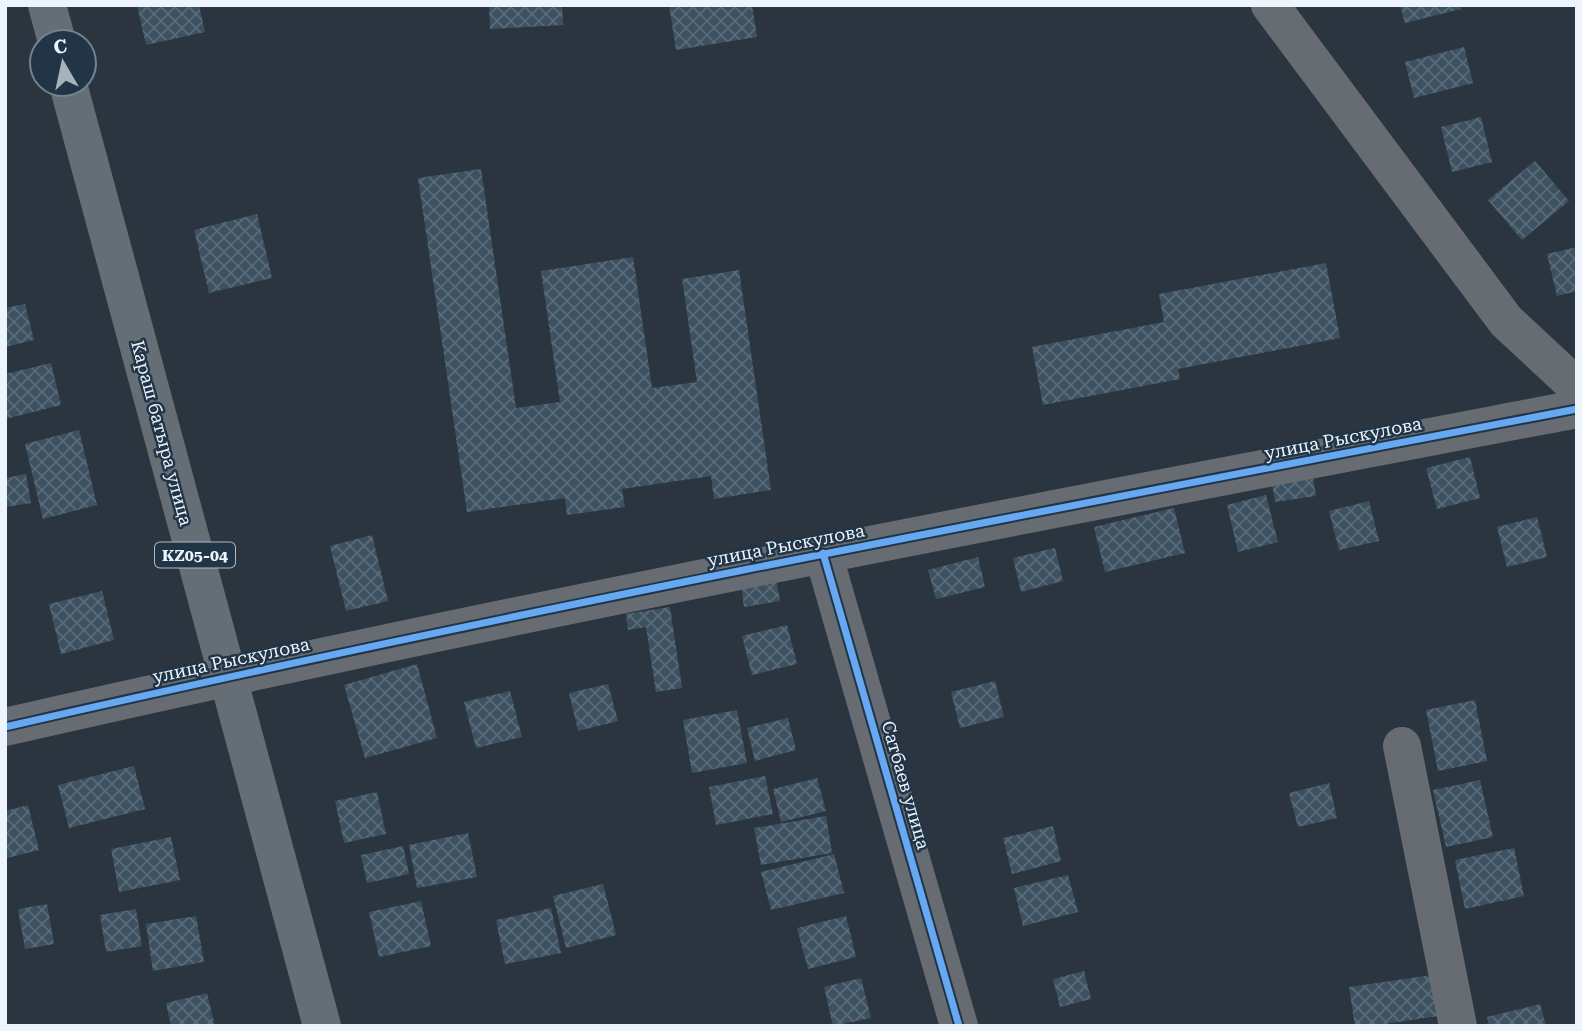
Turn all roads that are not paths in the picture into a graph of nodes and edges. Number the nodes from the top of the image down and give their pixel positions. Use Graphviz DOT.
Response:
graph roads {
  1 [pos="47,5"];
  2 [pos="1270,5"];
  3 [pos="53,28"];
  4 [pos="72,98"];
  5 [pos="1577,387"];
  6 [pos="1577,410"];
  7 [pos="823,553"];
  8 [pos="228,676"];
  9 [pos="5,727"];
  10 [pos="1402,746"];
  11 [pos="322,1026"];
  12 [pos="958,1026"];
  13 [pos="1458,1026"];
  1 -- 3 [label="main road"];
  2 -- 5 [label="street"];
  4 -- 8 [label="main road, Караш батыра улица / KZ05-04"];
  6 -- 7 [label="street, улица Рыскулова"];
  7 -- 8 [label="street, улица Рыскулова"];
  7 -- 12 [label="street, Сатбаев улица"];
  8 -- 9 [label="street, улица Рыскулова"];
  8 -- 11 [label="main road, Караш батыра улица / KZ05-04"];
  10 -- 13 [label="street"];
}
